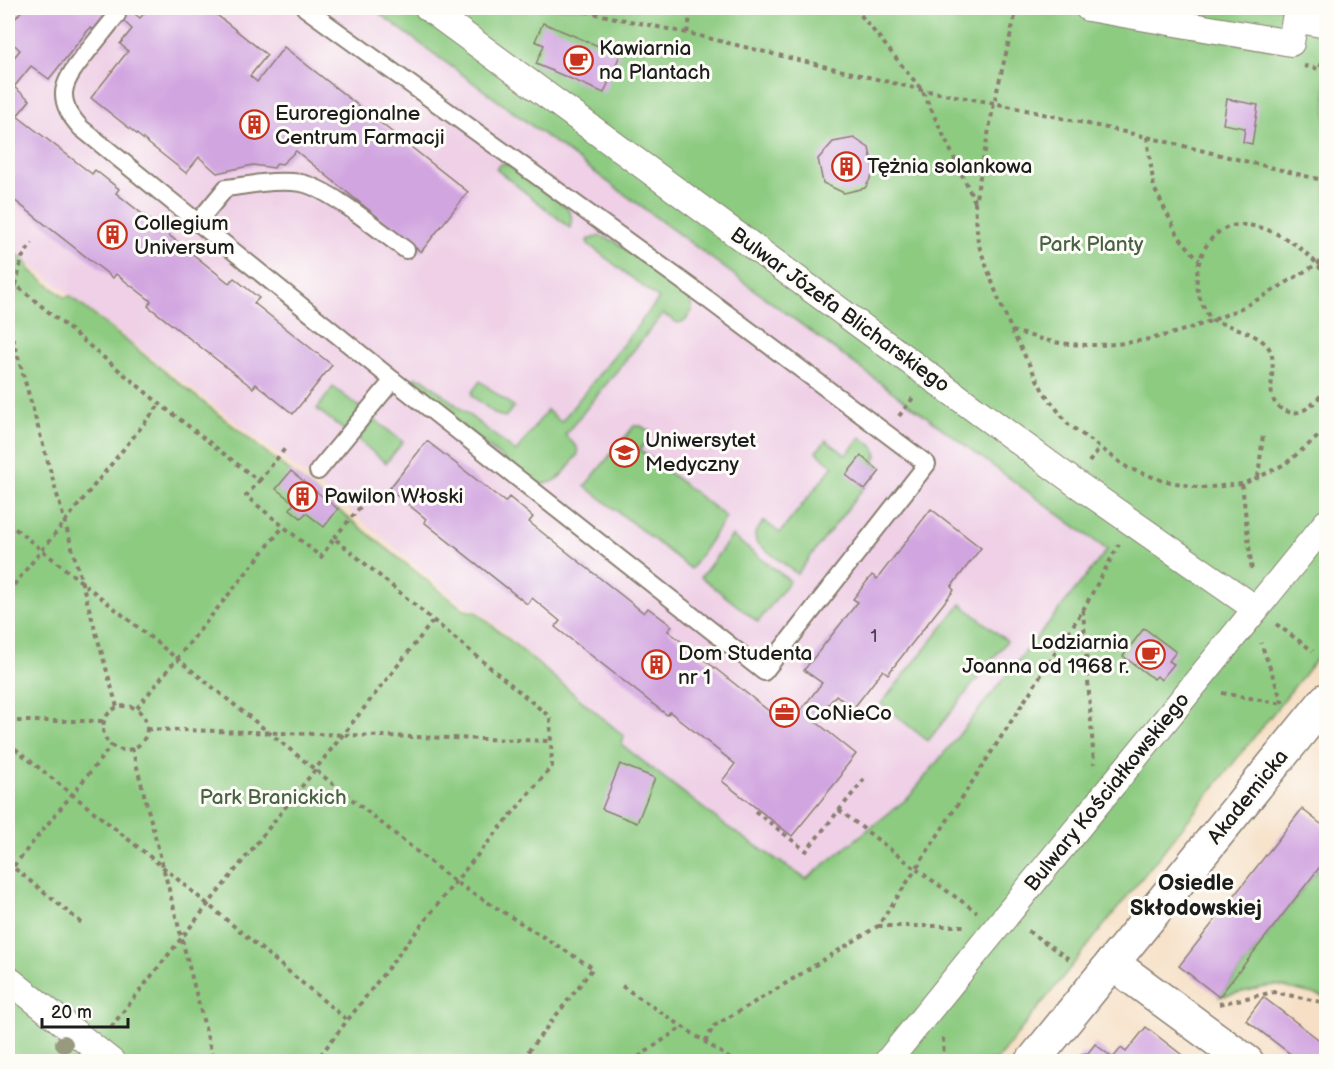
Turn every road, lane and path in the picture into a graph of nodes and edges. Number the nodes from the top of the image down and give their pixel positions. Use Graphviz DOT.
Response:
graph roads {
  1 [pos="304,8"];
  2 [pos="428,8"];
  3 [pos="568,8"];
  4 [pos="692,8"];
  5 [pos="855,8"];
  6 [pos="1017,8"];
  7 [pos="1088,8"];
  8 [pos="1296,13"];
  9 [pos="117,15"];
  10 [pos="1326,25"];
  11 [pos="687,33"];
  12 [pos="922,90"];
  13 [pos="994,103"];
  14 [pos="1147,137"];
  15 [pos="1326,181"];
  16 [pos="975,203"];
  17 [pos="197,223"];
  18 [pos="32,243"];
  19 [pos="406,250"];
  20 [pos="1326,259"];
  21 [pos="1199,260"];
  22 [pos="1319,263"];
  23 [pos="1326,277"];
  24 [pos="16,285"];
  25 [pos="8,296"];
  26 [pos="1211,320"];
  27 [pos="8,321"];
  28 [pos="1012,331"];
  29 [pos="393,380"];
  30 [pos="1326,389"];
  31 [pos="160,404"];
  32 [pos="1326,430"];
  33 [pos="1263,435"];
  34 [pos="287,446"];
  35 [pos="318,471"];
  36 [pos="1257,478"];
  37 [pos="259,481"];
  38 [pos="1242,484"];
  39 [pos="361,506"];
  40 [pos="65,521"];
  41 [pos="8,523"];
  42 [pos="1131,523"];
  43 [pos="1326,523"];
  44 [pos="283,527"];
  45 [pos="333,538"];
  46 [pos="42,550"];
  47 [pos="82,582"];
  48 [pos="8,592"];
  49 [pos="1083,610"];
  50 [pos="1254,612"];
  51 [pos="433,621"];
  52 [pos="1313,651"];
  53 [pos="177,659"];
  54 [pos="1192,688"];
  55 [pos="1326,700"];
  56 [pos="117,707"];
  57 [pos="137,708"];
  58 [pos="8,721"];
  59 [pos="105,721"];
  60 [pos="147,729"];
  61 [pos="271,733"];
  62 [pos="342,735"];
  63 [pos="551,741"];
  64 [pos="8,743"];
  65 [pos="112,745"];
  66 [pos="132,748"];
  67 [pos="315,769"];
  68 [pos="866,777"];
  69 [pos="72,794"];
  70 [pos="1097,804"];
  71 [pos="839,810"];
  72 [pos="755,811"];
  73 [pos="8,863"];
  74 [pos="13,867"];
  75 [pos="164,868"];
  76 [pos="916,869"];
  77 [pos="8,873"];
  78 [pos="455,882"];
  79 [pos="207,905"];
  80 [pos="83,924"];
  81 [pos="878,926"];
  82 [pos="997,926"];
  83 [pos="182,939"];
  84 [pos="1072,961"];
  85 [pos="1112,963"];
  86 [pos="8,979"];
  87 [pos="622,986"];
  88 [pos="1211,1001"];
  89 [pos="1326,1003"];
  90 [pos="348,1020"];
  91 [pos="682,1027"];
  92 [pos="705,1042"];
  93 [pos="96,1057"];
  94 [pos="214,1062"];
  95 [pos="315,1062"];
  96 [pos="520,1062"];
  97 [pos="632,1062"];
  98 [pos="735,1062"];
  99 [pos="887,1062"];
  100 [pos="1032,1062"];
  101 [pos="1247,1062"];
  1 -- 29 [label="lane"];
  2 -- 42 [label="street, Bulwar Józefa Blicharskiego"];
  3 -- 11 [label="path"];
  4 -- 11 [label="path"];
  5 -- 12 [label="path"];
  6 -- 13 [label="path"];
  7 -- 8 [label="street"];
  8 -- 10 [label="street"];
  9 -- 17 [label="lane"];
  11 -- 12 [label="path"];
  12 -- 13 [label="path"];
  12 -- 16 [label="path"];
  13 -- 14 [label="path"];
  13 -- 16 [label="path"];
  14 -- 15 [label="path"];
  14 -- 21 [label="path"];
  16 -- 28 [label="path"];
  17 -- 19 [label="lane"];
  17 -- 29 [label="lane"];
  18 -- 24 [label="path"];
  20 -- 22 [label="path"];
  21 -- 22 [label="path"];
  21 -- 26 [label="path"];
  22 -- 23 [label="path"];
  22 -- 26 [label="path"];
  24 -- 25 [label="path"];
  24 -- 31 [label="path"];
  26 -- 28 [label="path"];
  26 -- 30 [label="path"];
  27 -- 40 [label="path"];
  28 -- 38 [label="path"];
  29 -- 35 [label="lane"];
  31 -- 37 [label="path"];
  31 -- 40 [label="path"];
  32 -- 36 [label="path"];
  33 -- 36 [label="path"];
  34 -- 37 [label="path"];
  36 -- 38 [label="path"];
  37 -- 44 [label="path"];
  38 -- 50 [label="path"];
  39 -- 45 [label="path"];
  40 -- 46 [label="path"];
  40 -- 47 [label="path"];
  41 -- 46 [label="path"];
  42 -- 49 [label="path"];
  42 -- 50 [label="street, Bulwar Józefa Blicharskiego"];
  43 -- 50 [label="street, Bulwary Kościałkowskiego"];
  44 -- 45 [label="path"];
  44 -- 53 [label="path"];
  45 -- 51 [label="path"];
  46 -- 47 [label="path"];
  46 -- 48 [label="path"];
  47 -- 53 [label="path"];
  47 -- 56 [label="path"];
  49 -- 70 [label="path"];
  49 -- 76 [label="path"];
  50 -- 52 [label="path"];
  50 -- 54 [label="street, Bulwary Kościałkowskiego"];
  50 -- 54 [label="path"];
  51 -- 62 [label="path"];
  51 -- 63 [label="path"];
  53 -- 57 [label="path"];
  53 -- 61 [label="path"];
  54 -- 70 [label="street, Bulwary Kościałkowskiego"];
  55 -- 85 [label="street, Akademicka"];
  56 -- 57 [label="path"];
  56 -- 59 [label="path"];
  57 -- 60 [label="path"];
  58 -- 59 [label="path"];
  59 -- 65 [label="path"];
  60 -- 61 [label="path"];
  60 -- 66 [label="path"];
  61 -- 62 [label="path"];
  61 -- 67 [label="path"];
  62 -- 63 [label="path"];
  62 -- 67 [label="path"];
  63 -- 78 [label="path"];
  64 -- 69 [label="path"];
  65 -- 66 [label="path"];
  65 -- 69 [label="path"];
  66 -- 75 [label="path"];
  67 -- 78 [label="path"];
  67 -- 79 [label="path"];
  68 -- 71 [label="path"];
  69 -- 74 [label="path"];
  69 -- 75 [label="path"];
  70 -- 82 [label="street, Bulwary Kościałkowskiego"];
  71 -- 72 [label="path"];
  71 -- 76 [label="path"];
  73 -- 74 [label="path"];
  74 -- 77 [label="path"];
  74 -- 80 [label="path"];
  75 -- 79 [label="path"];
  75 -- 83 [label="path"];
  76 -- 81 [label="path"];
  76 -- 82 [label="path"];
  78 -- 90 [label="path"];
  78 -- 96 [label="path"];
  79 -- 83 [label="path"];
  79 -- 90 [label="path"];
  81 -- 82 [label="path"];
  81 -- 92 [label="path"];
  82 -- 84 [label="path"];
  82 -- 99 [label="street, Bulwary Kościałkowskiego"];
  83 -- 93 [label="path"];
  83 -- 94 [label="path"];
  85 -- 100 [label="street, Akademicka"];
  85 -- 101 [label="street"];
  86 -- 93 [label="street"];
  87 -- 91 [label="path"];
  88 -- 89 [label="path"];
  90 -- 95 [label="path"];
  91 -- 92 [label="path"];
  91 -- 97 [label="path"];
  92 -- 98 [label="path"];
}
